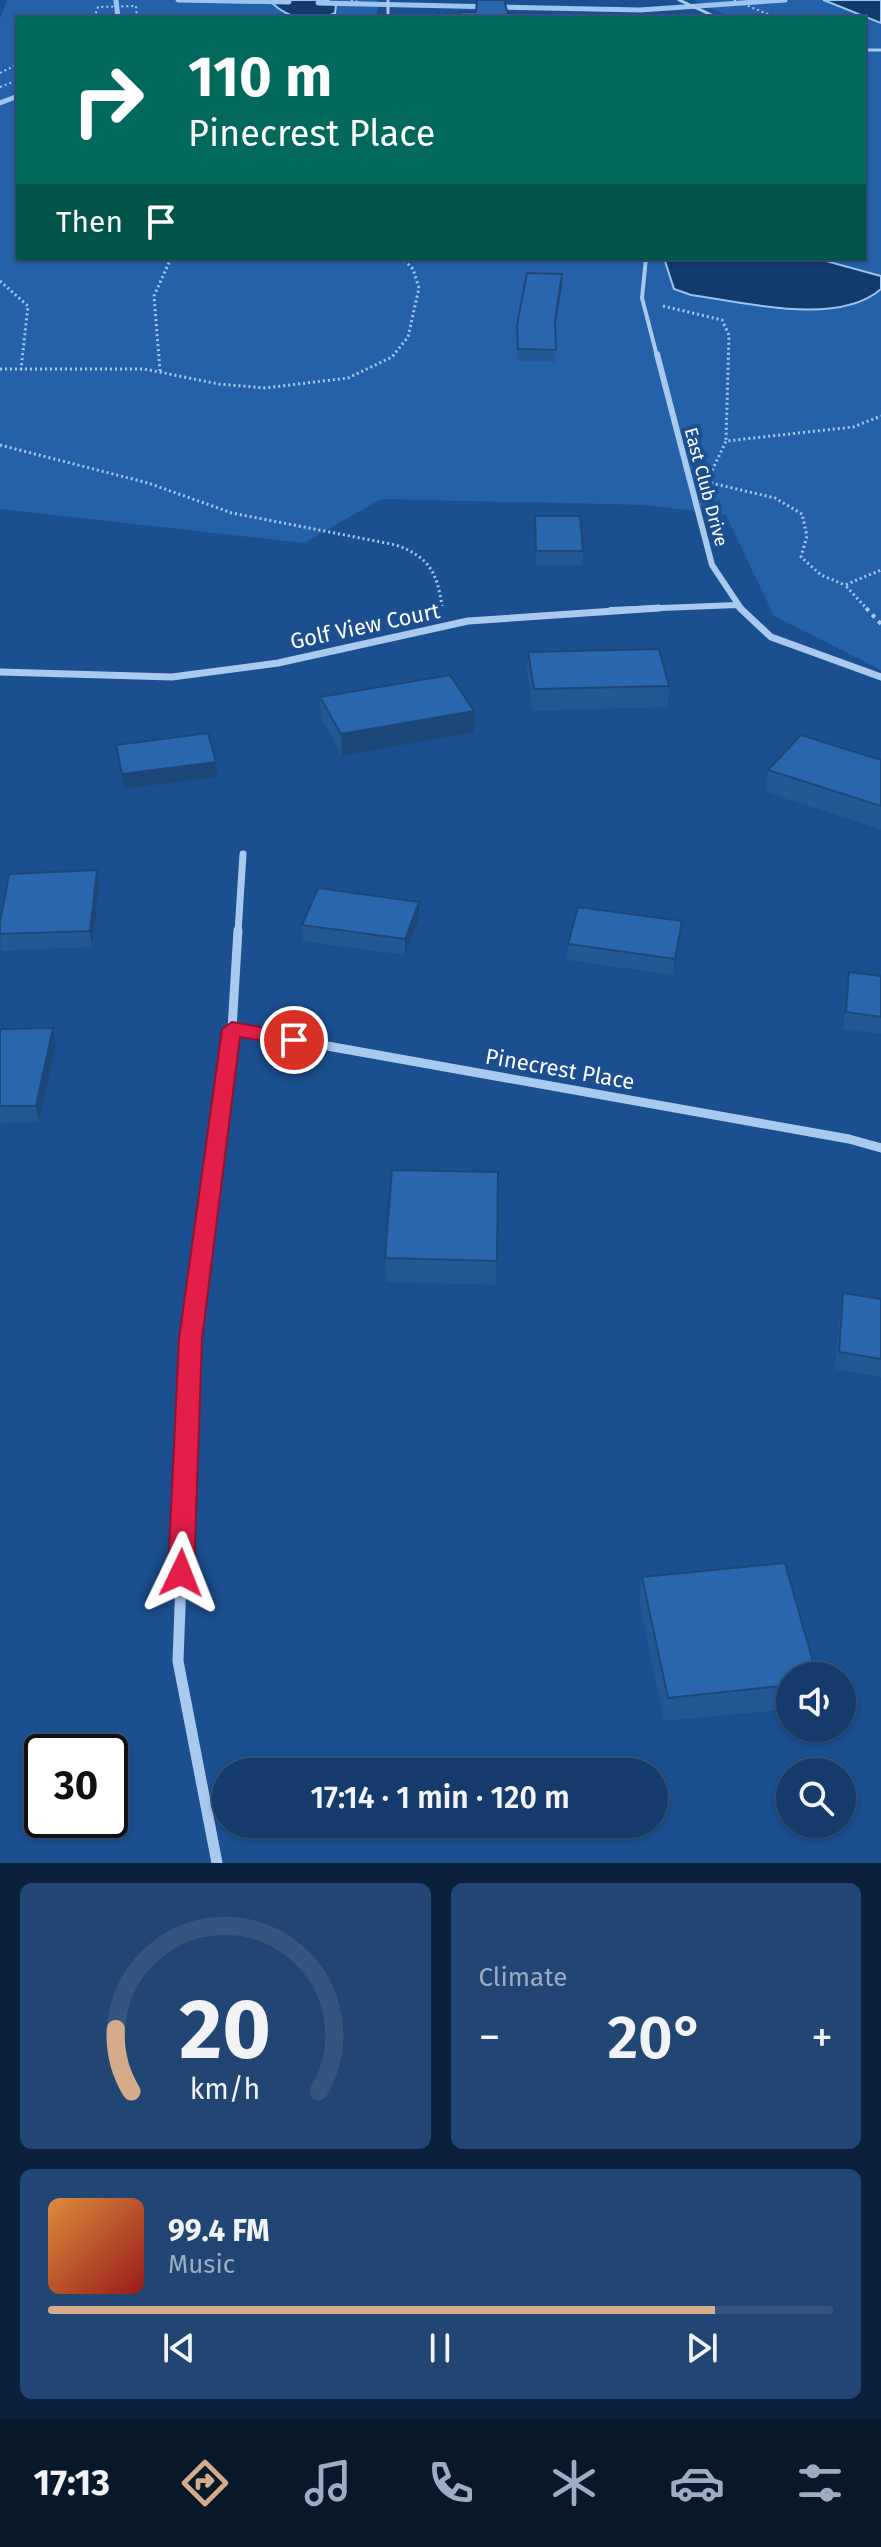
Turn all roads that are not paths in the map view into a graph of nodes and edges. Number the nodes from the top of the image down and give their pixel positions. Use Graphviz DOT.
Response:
graph roads {
  1 [pos="679,0"];
  2 [pos="714,16"];
  3 [pos="646,260"];
  4 [pos="737,605"];
  5 [pos="0,672"];
  6 [pos="881,677"];
  7 [pos="243,854"];
  8 [pos="232,1029"];
  9 [pos="881,1148"];
  10 [pos="217,1863"];
  1 -- 2 [label="street"];
  3 -- 4 [label="street, East Club Drive"];
  4 -- 5 [label="street, Golf View Court"];
  4 -- 6 [label="street, East Club Drive"];
  7 -- 8 [label="street"];
  8 -- 9 [label="street, Pinecrest Place"];
  8 -- 10 [label="street"];
}
